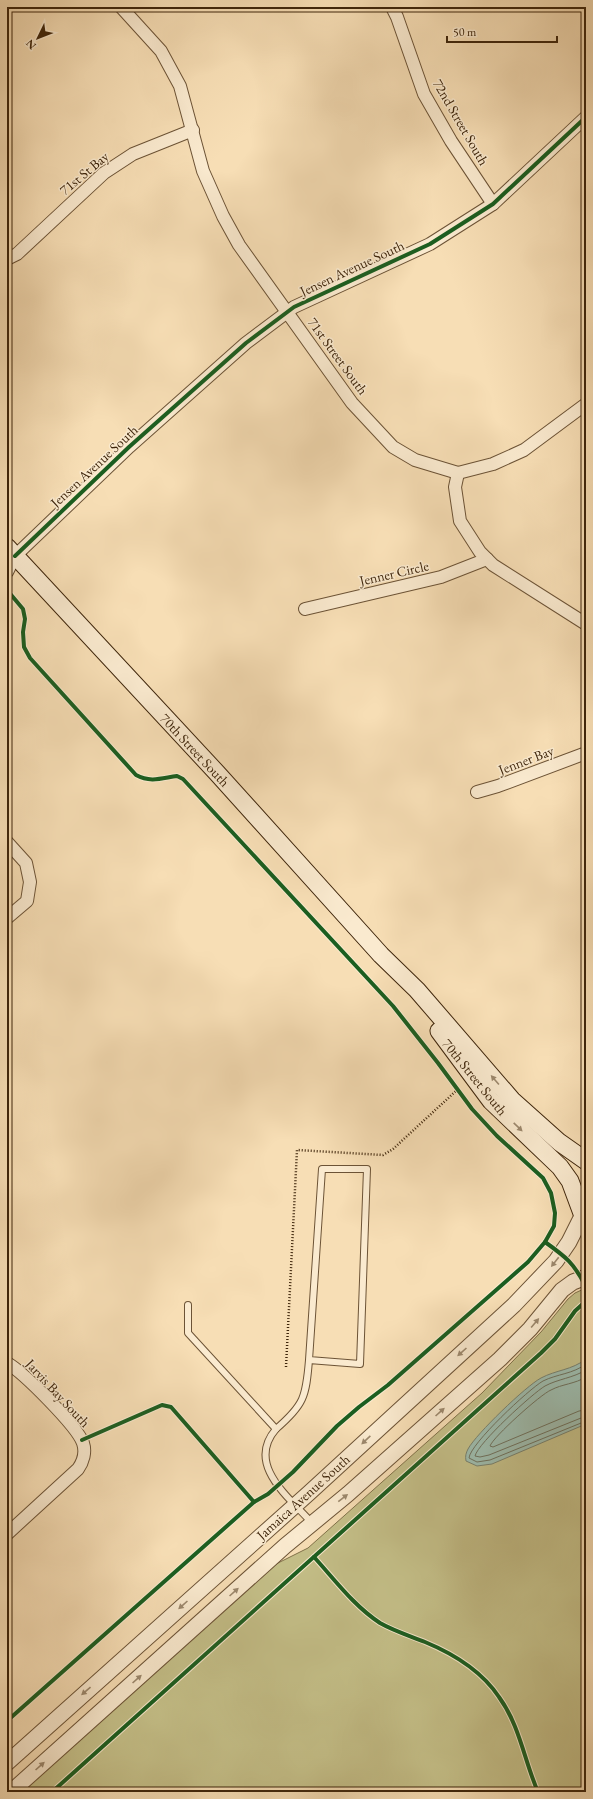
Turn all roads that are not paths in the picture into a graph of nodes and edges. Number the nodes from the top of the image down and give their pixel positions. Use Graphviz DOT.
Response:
graph roads {
  1 [pos="121,7"];
  2 [pos="392,7"];
  3 [pos="586,117"];
  4 [pos="193,130"];
  5 [pos="493,204"];
  6 [pos="7,259"];
  7 [pos="288,312"];
  8 [pos="586,404"];
  9 [pos="458,472"];
  10 [pos="10,553"];
  11 [pos="487,558"];
  12 [pos="7,572"];
  13 [pos="305,609"];
  14 [pos="586,624"];
  15 [pos="586,753"];
  16 [pos="477,792"];
  17 [pos="7,842"];
  18 [pos="7,918"];
  19 [pos="381,955"];
  20 [pos="586,1161"];
  21 [pos="584,1219"];
  22 [pos="586,1277"];
  23 [pos="188,1305"];
  24 [pos="309,1360"];
  25 [pos="7,1363"];
  26 [pos="276,1429"];
  27 [pos="296,1505"];
  28 [pos="312,1523"];
  29 [pos="7,1534"];
  30 [pos="7,1762"];
  31 [pos="11,1792"];
  1 -- 4 [label="street, 71st Street South"];
  2 -- 5 [label="street, 72nd Street South"];
  3 -- 5 [label="street, Jensen Avenue South"];
  4 -- 6 [label="street, 71st St Bay"];
  4 -- 7 [label="street, 71st Street South"];
  5 -- 7 [label="street, Jensen Avenue South"];
  7 -- 9 [label="street, 71st Street South"];
  7 -- 10 [label="street, Jensen Avenue South"];
  8 -- 9 [label="street"];
  9 -- 11 [label="street"];
  10 -- 12 [label="street, Jensen Avenue South"];
  10 -- 19 [label="main road, 70th Street South"];
  11 -- 13 [label="street, Jenner Circle"];
  11 -- 14 [label="street"];
  15 -- 16 [label="street, Jenner Bay"];
  17 -- 18 [label="street"];
  20 -- 19 [label="main road, 70th Street South, one-way"];
  19 -- 21 [label="main road, 70th Street South, one-way"];
  21 -- 27 [label="street, Jamaica Avenue South, one-way"];
  28 -- 22 [label="street, Jamaica Avenue South, one-way"];
  23 -- 26 [label="lane"];
  24 -- 24 [label="lane"];
  24 -- 26 [label="lane"];
  25 -- 29 [label="street, Jarvis Bay South"];
  26 -- 27 [label="lane"];
  27 -- 28 [label="lane"];
  27 -- 30 [label="street, Jamaica Avenue South, one-way"];
  31 -- 28 [label="street, Jamaica Avenue South, one-way"];
}
